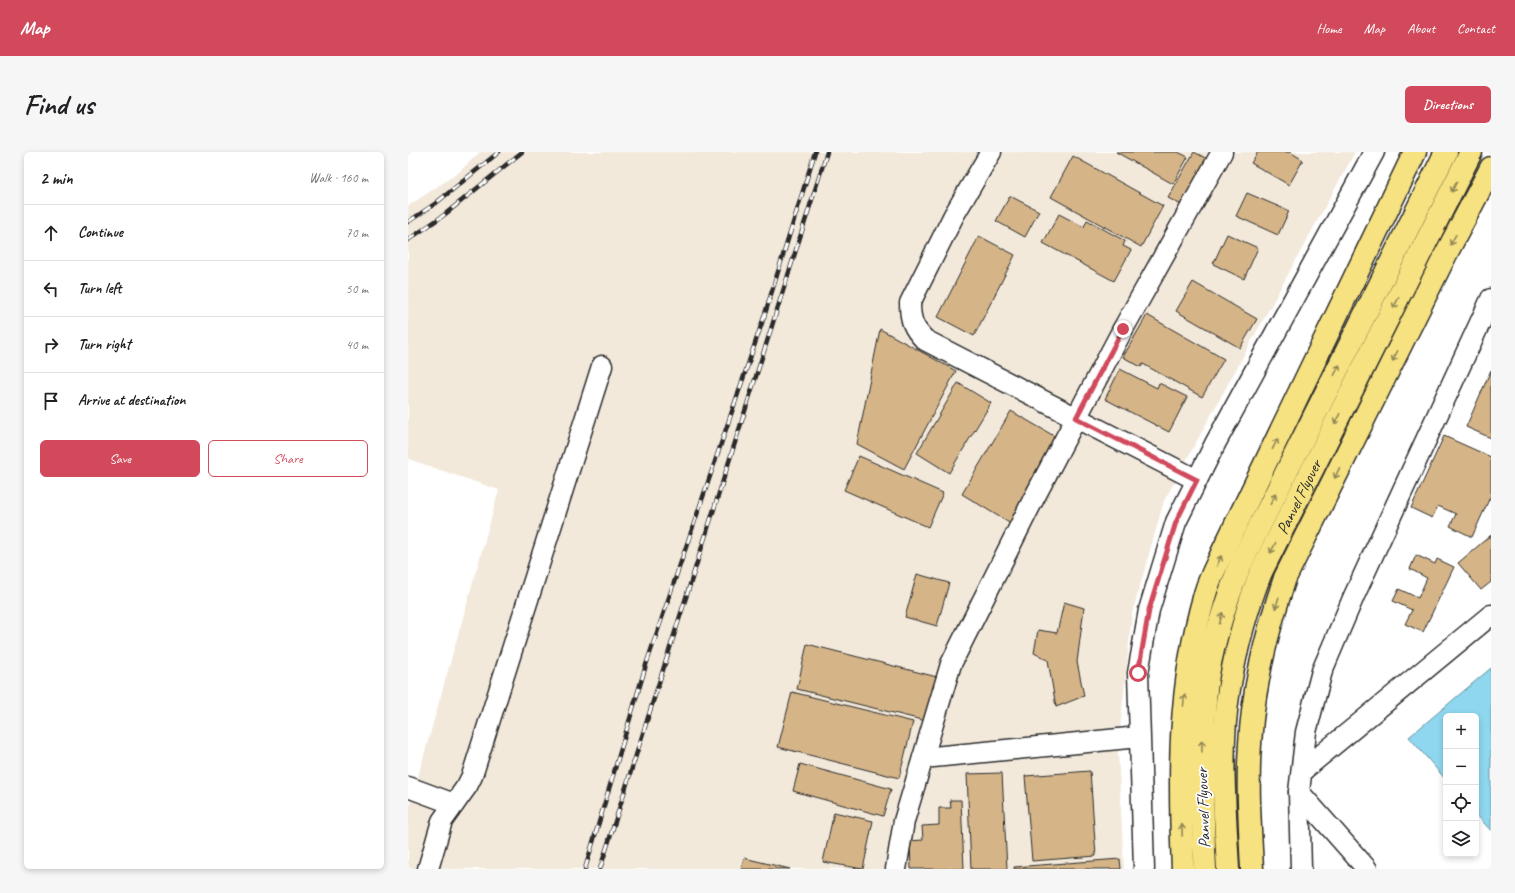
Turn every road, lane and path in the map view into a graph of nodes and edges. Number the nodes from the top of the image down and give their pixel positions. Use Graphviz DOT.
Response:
graph roads {
  1 [pos="991,152"];
  2 [pos="1222,152"];
  3 [pos="1374,152"];
  4 [pos="1415,152"];
  5 [pos="1446,152"];
  6 [pos="1471,152"];
  7 [pos="1491,168"];
  8 [pos="1491,299"];
  9 [pos="602,366"];
  10 [pos="1076,418"];
  11 [pos="1197,480"];
  12 [pos="1491,614"];
  13 [pos="1139,737"];
  14 [pos="923,758"];
  15 [pos="1302,771"];
  16 [pos="411,788"];
  17 [pos="1299,792"];
  18 [pos="454,804"];
  19 [pos="428,869"];
  20 [pos="896,869"];
  21 [pos="1144,869"];
  22 [pos="1183,869"];
  23 [pos="1205,869"];
  24 [pos="1228,869"];
  25 [pos="1252,869"];
  26 [pos="1301,869"];
  27 [pos="1367,869"];
  1 -- 10 [label="street"];
  2 -- 10 [label="street"];
  3 -- 11 [label="street"];
  22 -- 4 [label="highway, one-way"];
  23 -- 5 [label="highway, Panvel Flyover, one-way"];
  6 -- 24 [label="highway, Panvel Flyover, one-way"];
  7 -- 25 [label="highway, one-way"];
  8 -- 15 [label="street"];
  9 -- 18 [label="street"];
  10 -- 11 [label="street"];
  10 -- 14 [label="street"];
  11 -- 13 [label="street"];
  12 -- 15 [label="street"];
  13 -- 14 [label="street"];
  13 -- 21 [label="street"];
  14 -- 20 [label="street"];
  15 -- 17 [label="street"];
  16 -- 18 [label="street"];
  17 -- 26 [label="street"];
  17 -- 27 [label="street"];
  18 -- 19 [label="street"];
}
